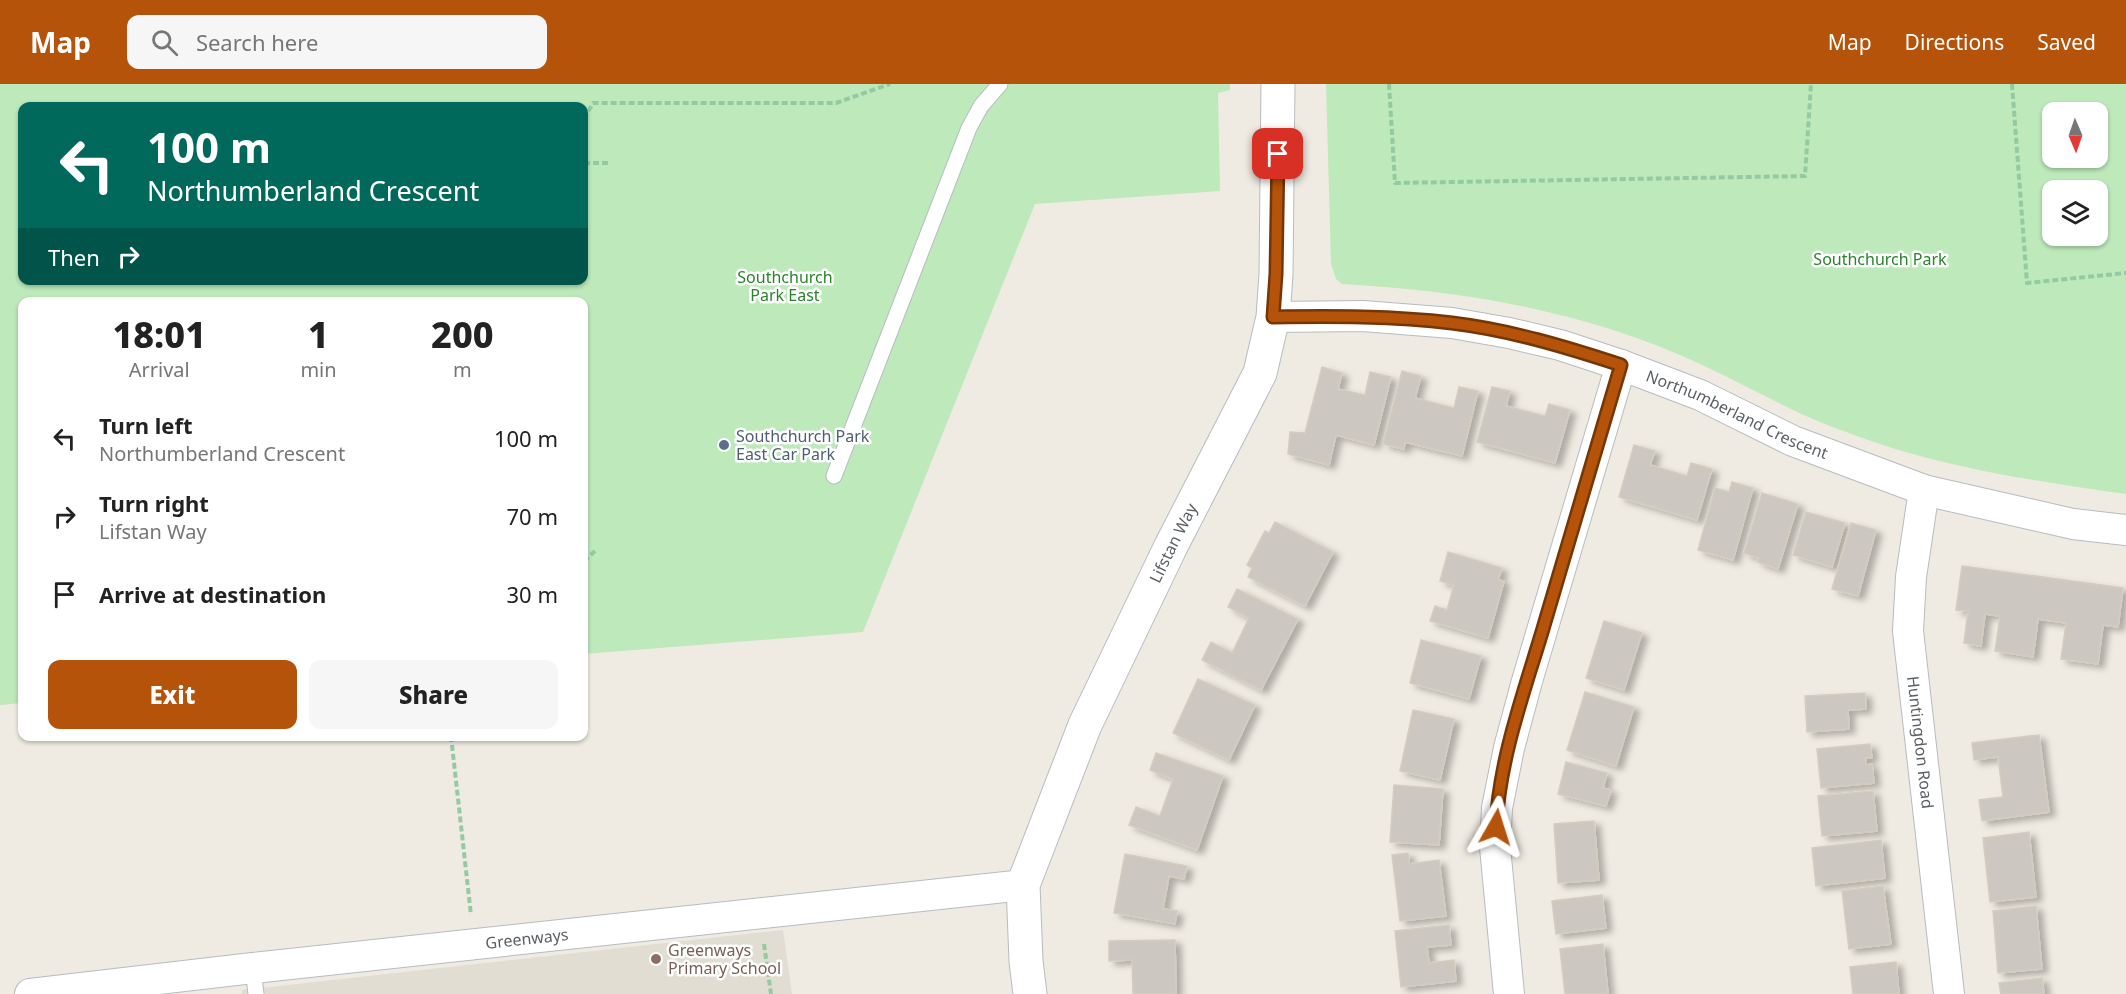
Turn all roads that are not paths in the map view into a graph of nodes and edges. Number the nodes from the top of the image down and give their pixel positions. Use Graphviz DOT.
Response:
graph roads {
  1 [pos="1000,84"];
  2 [pos="1278,84"];
  3 [pos="1273,317"];
  4 [pos="1621,365"];
  5 [pos="834,476"];
  6 [pos="1924,490"];
  7 [pos="2126,530"];
  8 [pos="1023,885"];
  9 [pos="255,981"];
  10 [pos="30,994"];
  11 [pos="1030,994"];
  12 [pos="1509,994"];
  13 [pos="1949,994"];
  1 -- 5 [label="lane"];
  2 -- 3 [label="street, Lifstan Way"];
  3 -- 4 [label="street, Northumberland Crescent"];
  3 -- 8 [label="street, Lifstan Way"];
  4 -- 6 [label="street, Northumberland Crescent"];
  4 -- 12 [label="street"];
  6 -- 7 [label="street, Northumberland Crescent"];
  6 -- 13 [label="street, Huntingdon Road"];
  8 -- 9 [label="street, Greenways"];
  8 -- 11 [label="street, Lifstan Way"];
  9 -- 10 [label="street, Greenways"];
}
